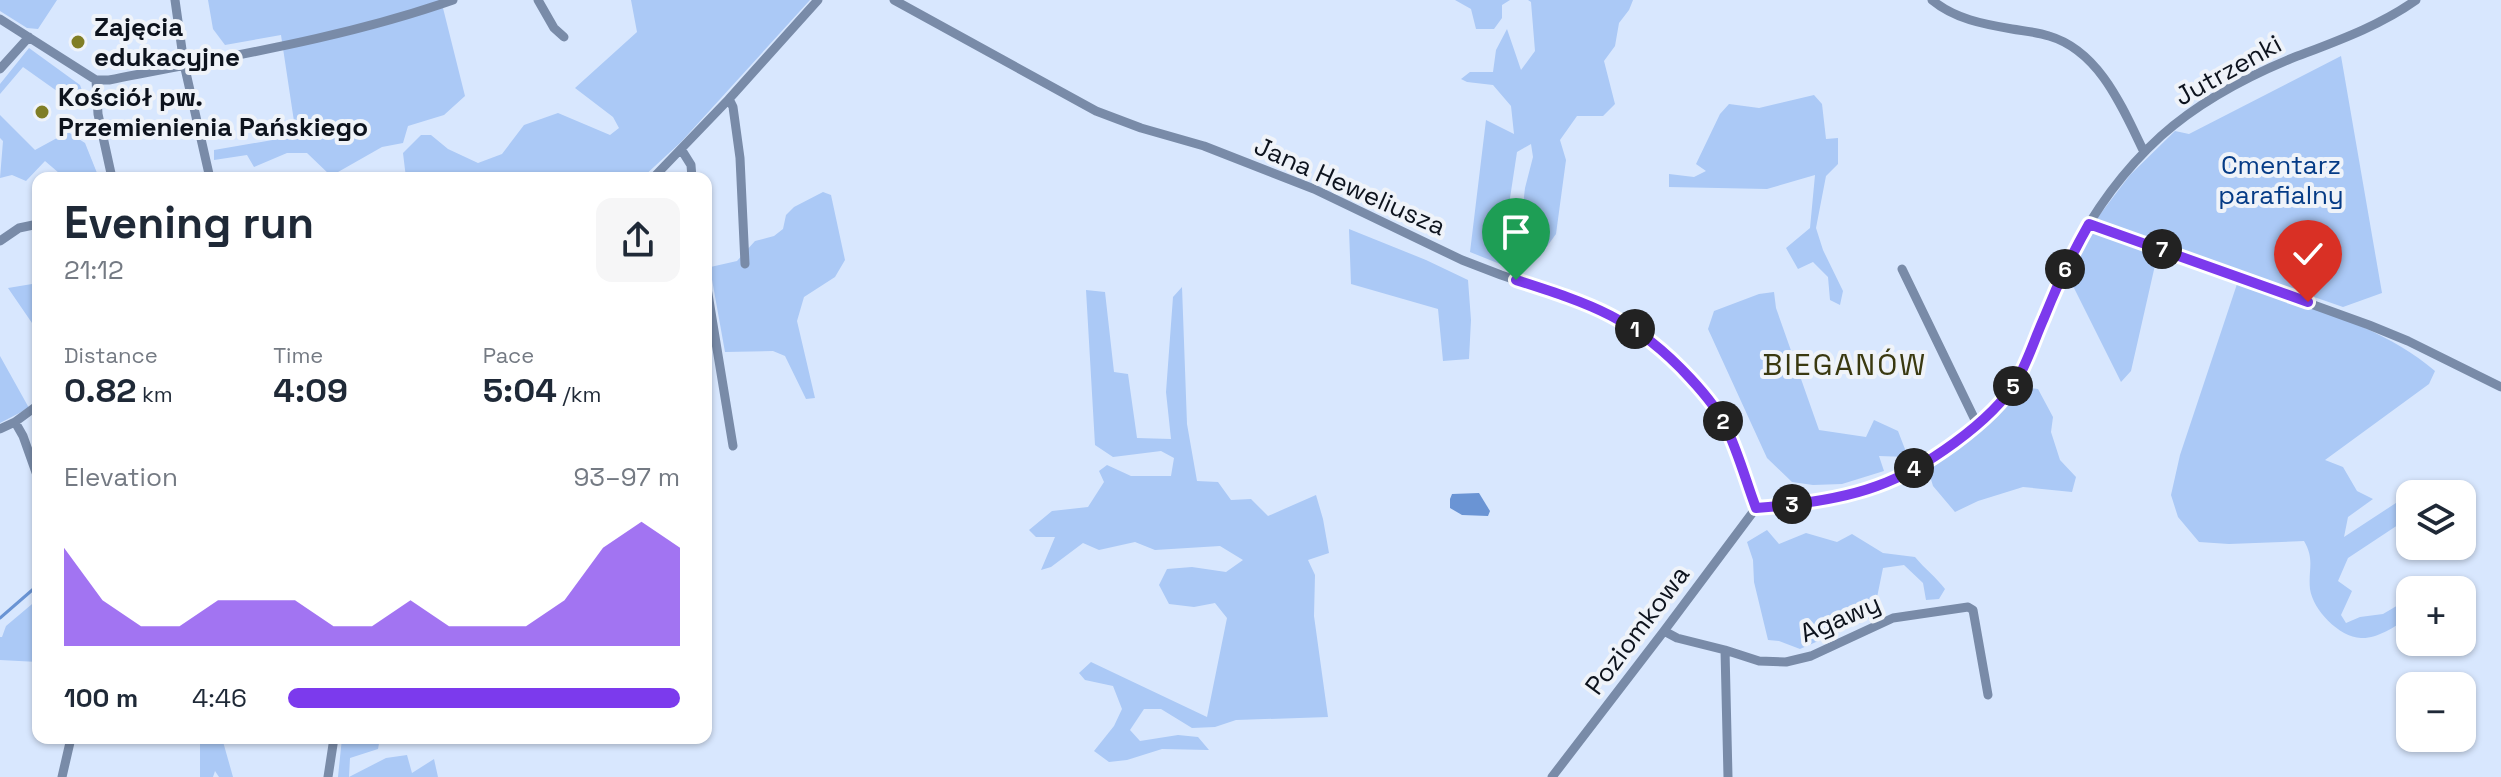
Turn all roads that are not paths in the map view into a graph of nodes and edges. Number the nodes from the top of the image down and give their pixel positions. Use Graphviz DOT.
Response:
graph roads {
  1 [pos="175,0"];
  2 [pos="453,0"];
  3 [pos="538,0"];
  4 [pos="818,0"];
  5 [pos="894,0"];
  6 [pos="1932,0"];
  7 [pos="2416,0"];
  8 [pos="0,19"];
  9 [pos="29,37"];
  10 [pos="564,37"];
  11 [pos="184,64"];
  12 [pos="0,69"];
  13 [pos="96,80"];
  14 [pos="729,99"];
  15 [pos="681,149"];
  16 [pos="2144,152"];
  17 [pos="111,172"];
  18 [pos="209,172"];
  19 [pos="659,172"];
  20 [pos="692,172"];
  21 [pos="2089,224"];
  22 [pos="32,225"];
  23 [pos="0,241"];
  24 [pos="745,264"];
  25 [pos="1902,269"];
  26 [pos="712,318"];
  27 [pos="2501,387"];
  28 [pos="32,409"];
  29 [pos="15,422"];
  30 [pos="1977,424"];
  31 [pos="0,429"];
  32 [pos="733,446"];
  33 [pos="32,461"];
  34 [pos="1756,508"];
  35 [pos="1664,631"];
  36 [pos="1725,650"];
  37 [pos="1988,695"];
  38 [pos="70,744"];
  39 [pos="333,744"];
  40 [pos="62,777"];
  41 [pos="328,777"];
  42 [pos="1552,777"];
  43 [pos="1728,777"];
  1 -- 11 [label="street"];
  2 -- 11 [label="street"];
  3 -- 10 [label="street"];
  4 -- 14 [label="street"];
  5 -- 34 [label="street, Jana Heweliusza"];
  6 -- 16 [label="street"];
  7 -- 16 [label="street, Jutrzenki"];
  8 -- 9 [label="street"];
  9 -- 12 [label="street"];
  9 -- 13 [label="street"];
  11 -- 13 [label="street"];
  11 -- 18 [label="street"];
  13 -- 17 [label="street"];
  14 -- 15 [label="street"];
  14 -- 24 [label="street"];
  15 -- 19 [label="street"];
  15 -- 20 [label="street"];
  16 -- 21 [label="street, Jutrzenki"];
  21 -- 27 [label="street"];
  21 -- 30 [label="street, Jutrzenki"];
  22 -- 23 [label="street"];
  25 -- 30 [label="street"];
  26 -- 32 [label="street"];
  28 -- 29 [label="street"];
  29 -- 31 [label="street"];
  29 -- 33 [label="street"];
  30 -- 34 [label="street, Jutrzenki"];
  34 -- 35 [label="street, Poziomkowa"];
  35 -- 36 [label="street, Agawy"];
  35 -- 42 [label="street, Poziomkowa"];
  36 -- 37 [label="street, Agawy"];
  36 -- 43 [label="street"];
  38 -- 40 [label="street"];
  39 -- 41 [label="street"];
}
